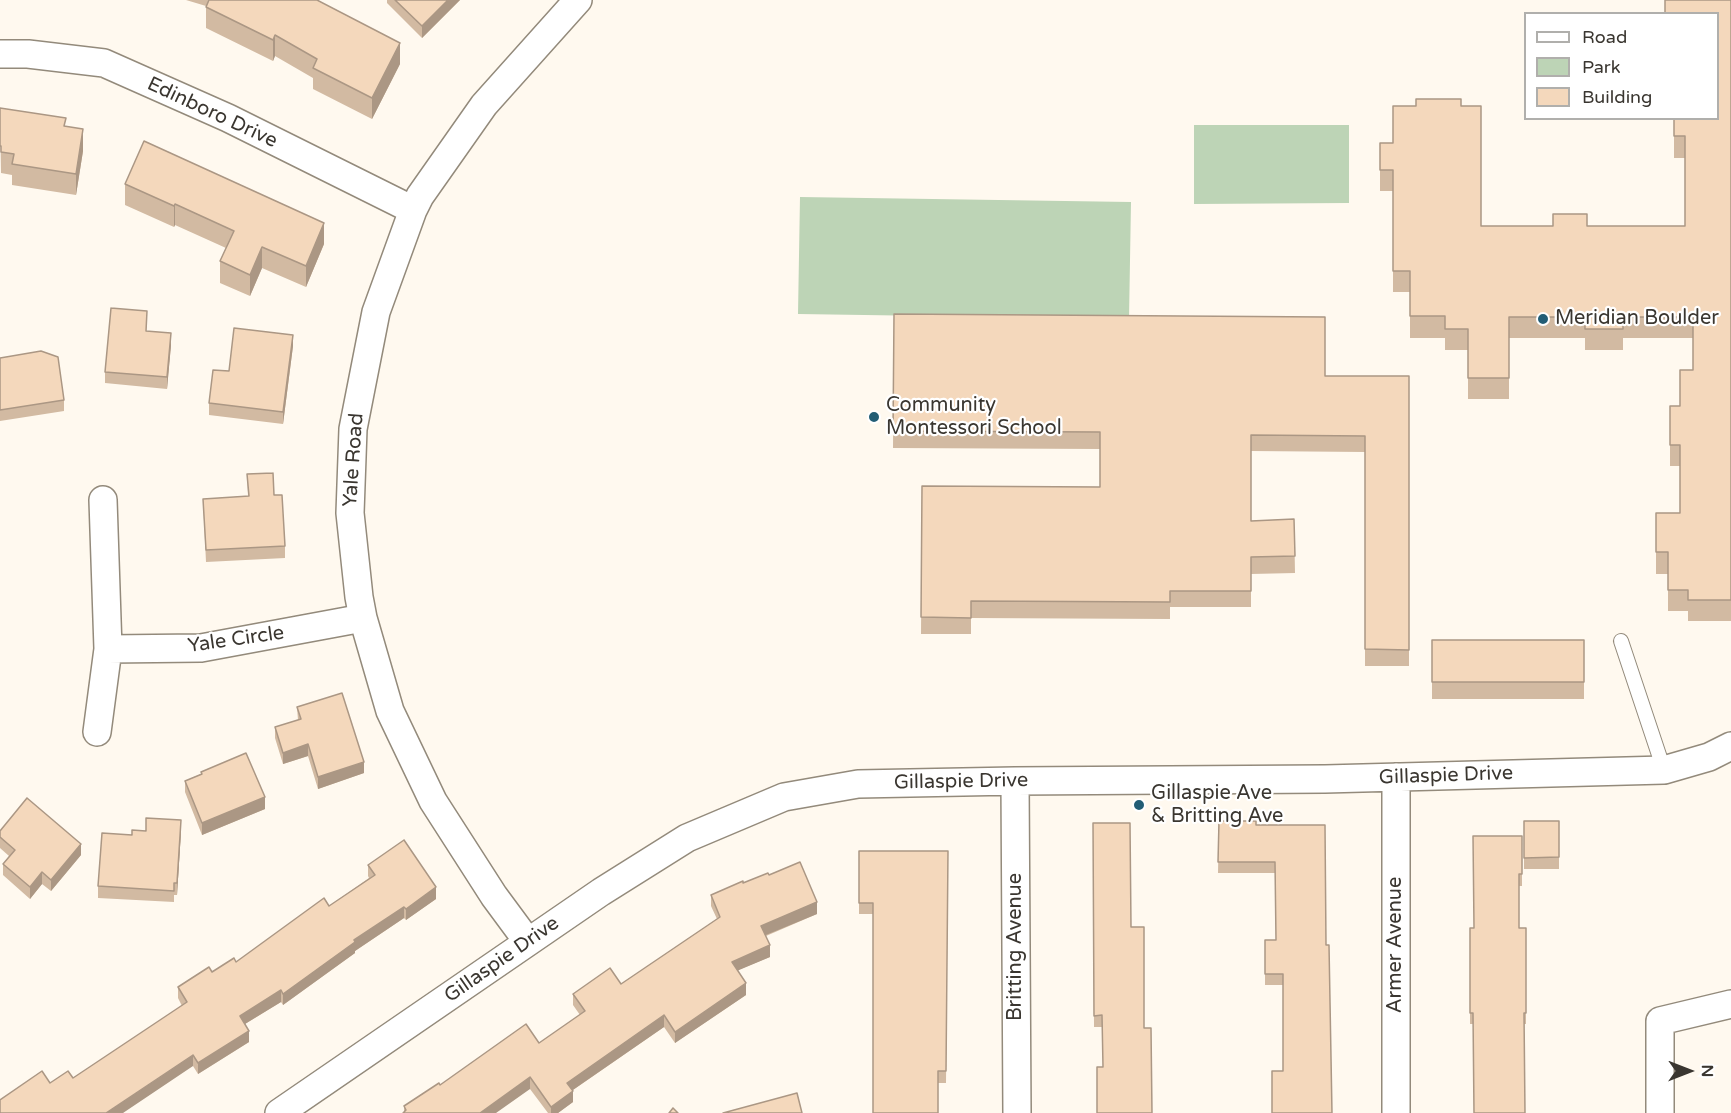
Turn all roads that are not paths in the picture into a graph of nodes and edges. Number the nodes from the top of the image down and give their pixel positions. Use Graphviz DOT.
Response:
graph roads {
  1 [pos="578,0"];
  2 [pos="0,54"];
  3 [pos="413,210"];
  4 [pos="103,500"];
  5 [pos="363,618"];
  6 [pos="1621,641"];
  7 [pos="108,649"];
  8 [pos="97,732"];
  9 [pos="1731,746"];
  10 [pos="1664,770"];
  11 [pos="1396,777"];
  12 [pos="1015,781"];
  13 [pos="528,942"];
  14 [pos="1731,1004"];
  15 [pos="279,1113"];
  16 [pos="1017,1113"];
  17 [pos="1396,1113"];
  18 [pos="1660,1113"];
  1 -- 3 [label="street, Yale Road"];
  2 -- 3 [label="street, Edinboro Drive"];
  3 -- 5 [label="street, Yale Road"];
  4 -- 7 [label="street"];
  5 -- 7 [label="street, Yale Circle"];
  5 -- 13 [label="street, Yale Road"];
  6 -- 10 [label="lane"];
  7 -- 8 [label="street"];
  9 -- 10 [label="street, Gillaspie Drive"];
  10 -- 11 [label="street, Gillaspie Drive"];
  11 -- 12 [label="street, Gillaspie Drive"];
  11 -- 17 [label="street, Armer Avenue"];
  12 -- 13 [label="street, Gillaspie Drive"];
  12 -- 16 [label="street, Britting Avenue"];
  13 -- 15 [label="street, Gillaspie Drive"];
  14 -- 18 [label="street"];
}
